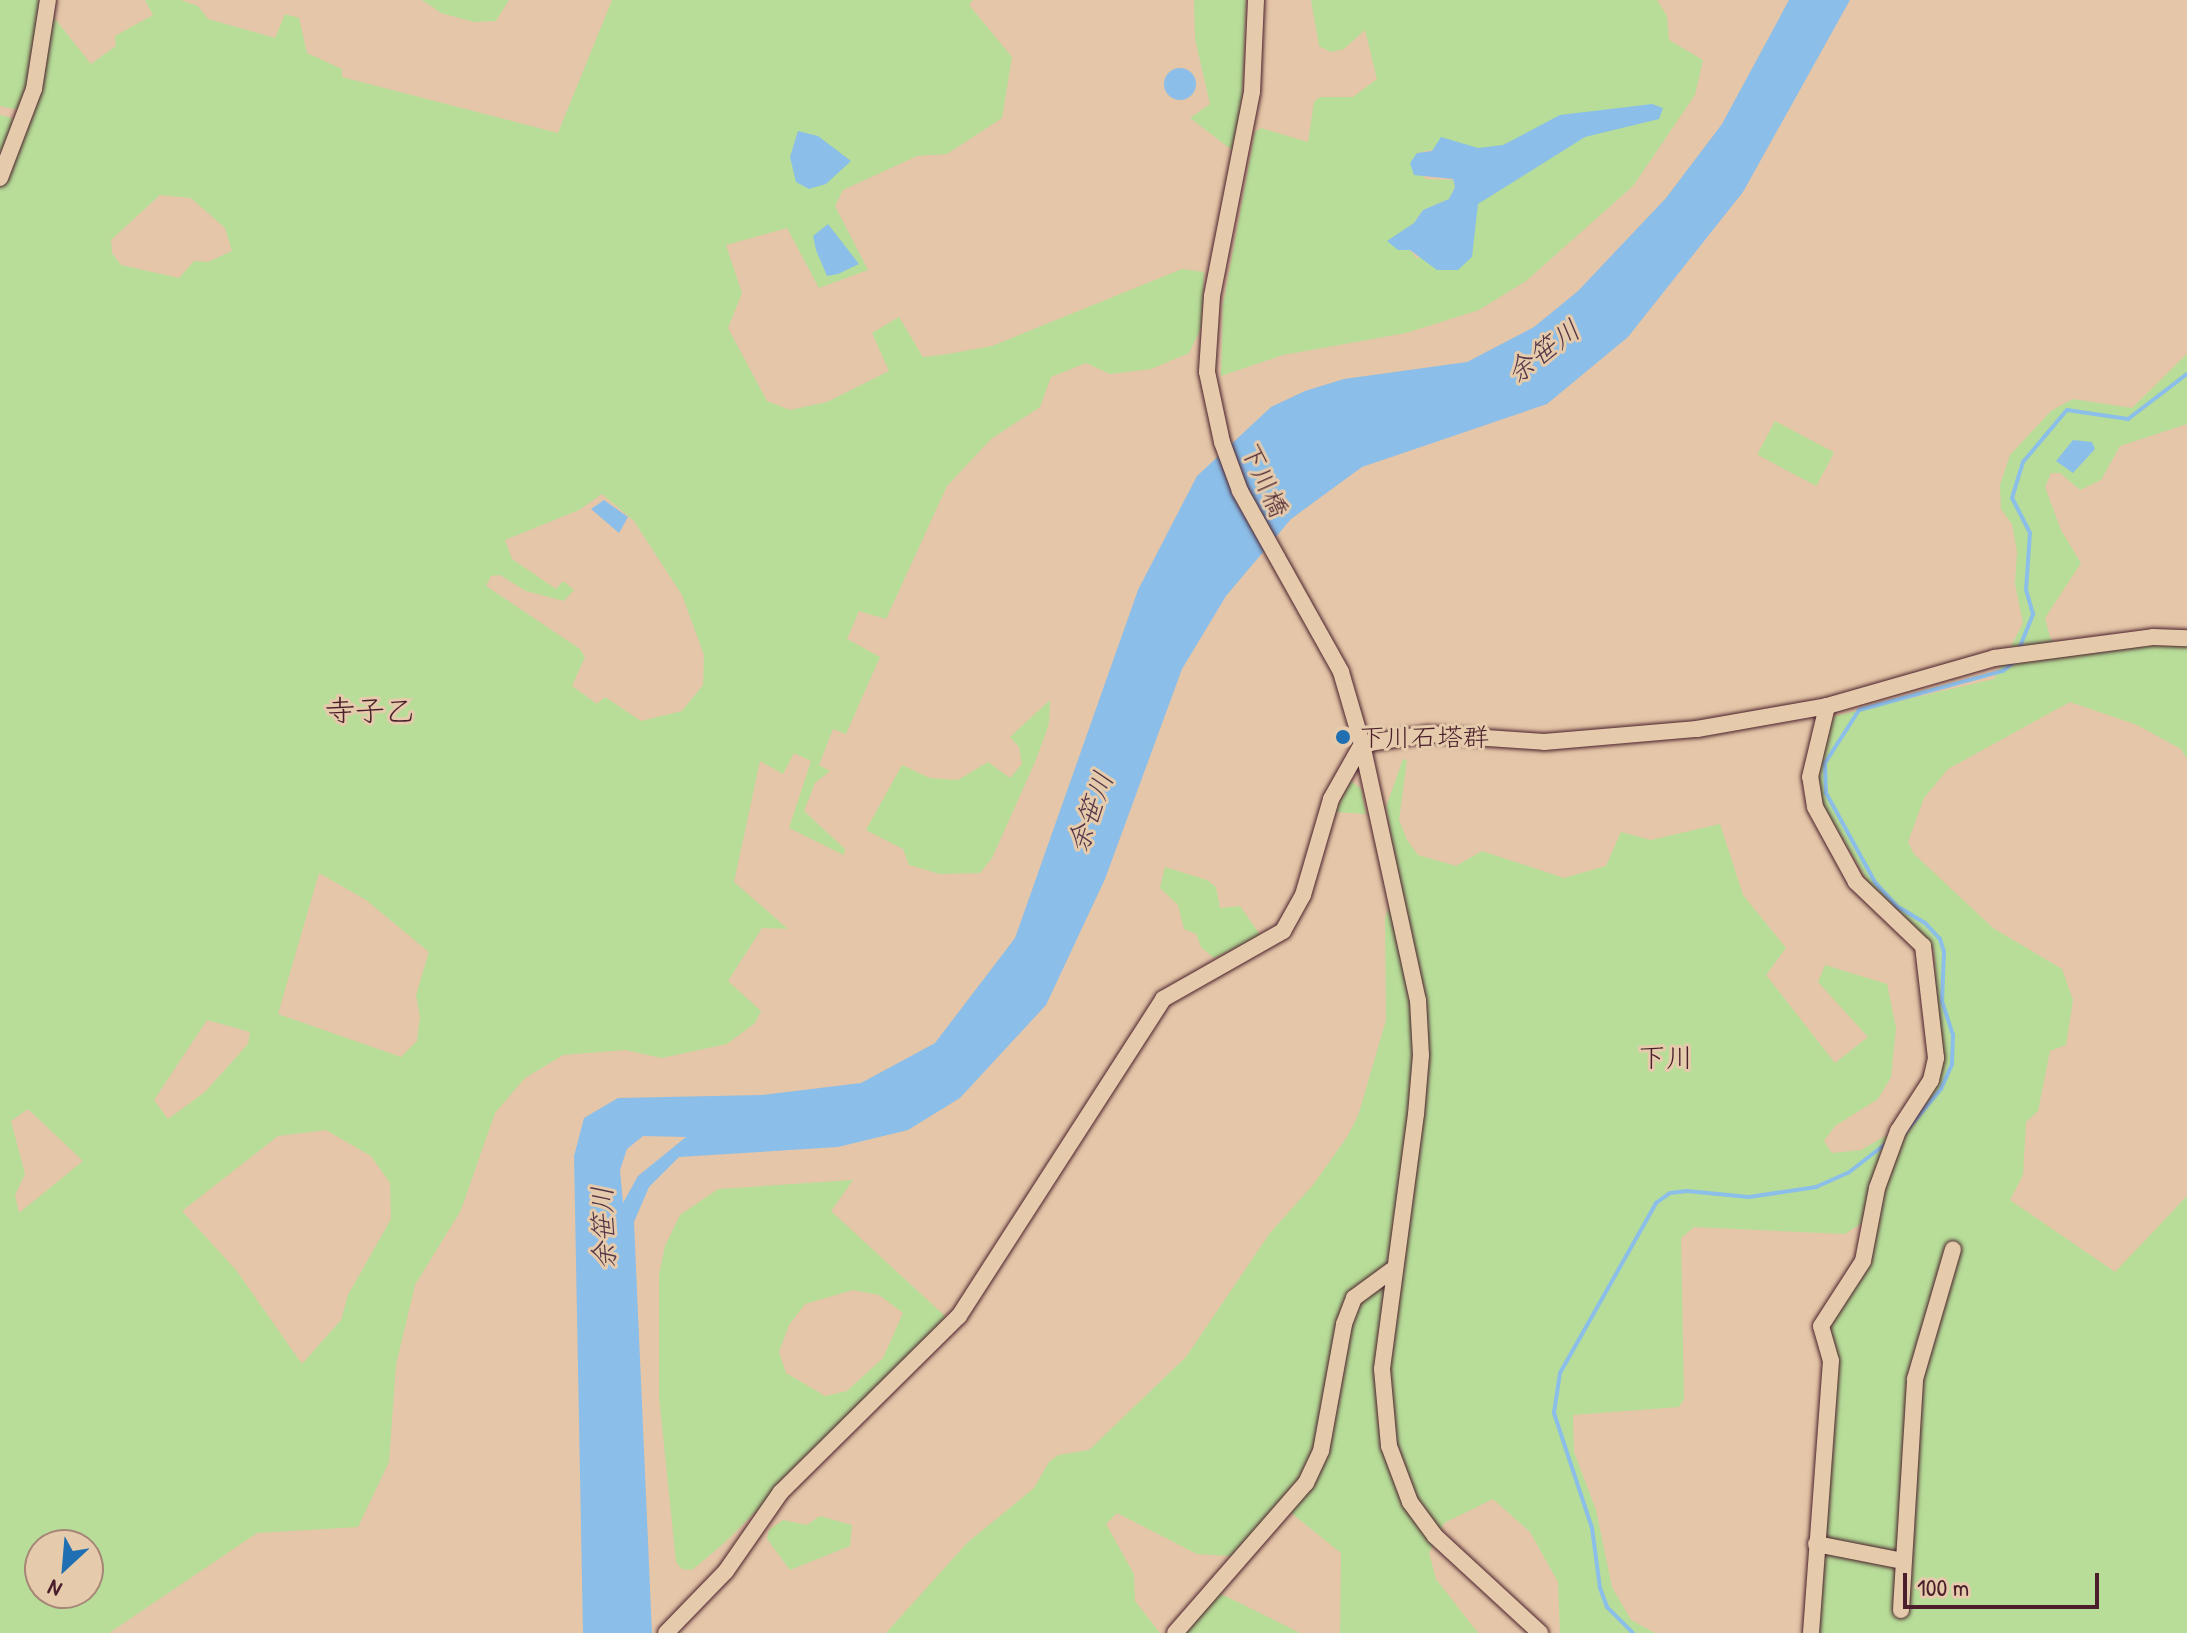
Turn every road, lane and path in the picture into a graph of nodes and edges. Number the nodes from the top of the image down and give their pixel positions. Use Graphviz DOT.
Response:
graph roads {
  1 [pos="48,0"];
  2 [pos="1256,0"];
  3 [pos="0,178"];
  4 [pos="2187,638"];
  5 [pos="1827,706"];
  6 [pos="1362,744"];
  7 [pos="1953,1249"];
  8 [pos="1392,1270"];
  9 [pos="1816,1544"];
  10 [pos="1903,1561"];
  11 [pos="1901,1610"];
  12 [pos="670,1630"];
  13 [pos="1175,1633"];
  14 [pos="1540,1633"];
  15 [pos="1811,1633"];
  1 -- 3 [label="street"];
  2 -- 6 [label="street, 下川橋"];
  4 -- 5 [label="street"];
  5 -- 6 [label="street"];
  5 -- 9 [label="street"];
  6 -- 8 [label="street, 下川橋"];
  6 -- 12 [label="street"];
  7 -- 10 [label="street"];
  8 -- 13 [label="street"];
  8 -- 14 [label="street, 下川橋"];
  9 -- 10 [label="street"];
  9 -- 15 [label="street"];
  10 -- 11 [label="street"];
}
